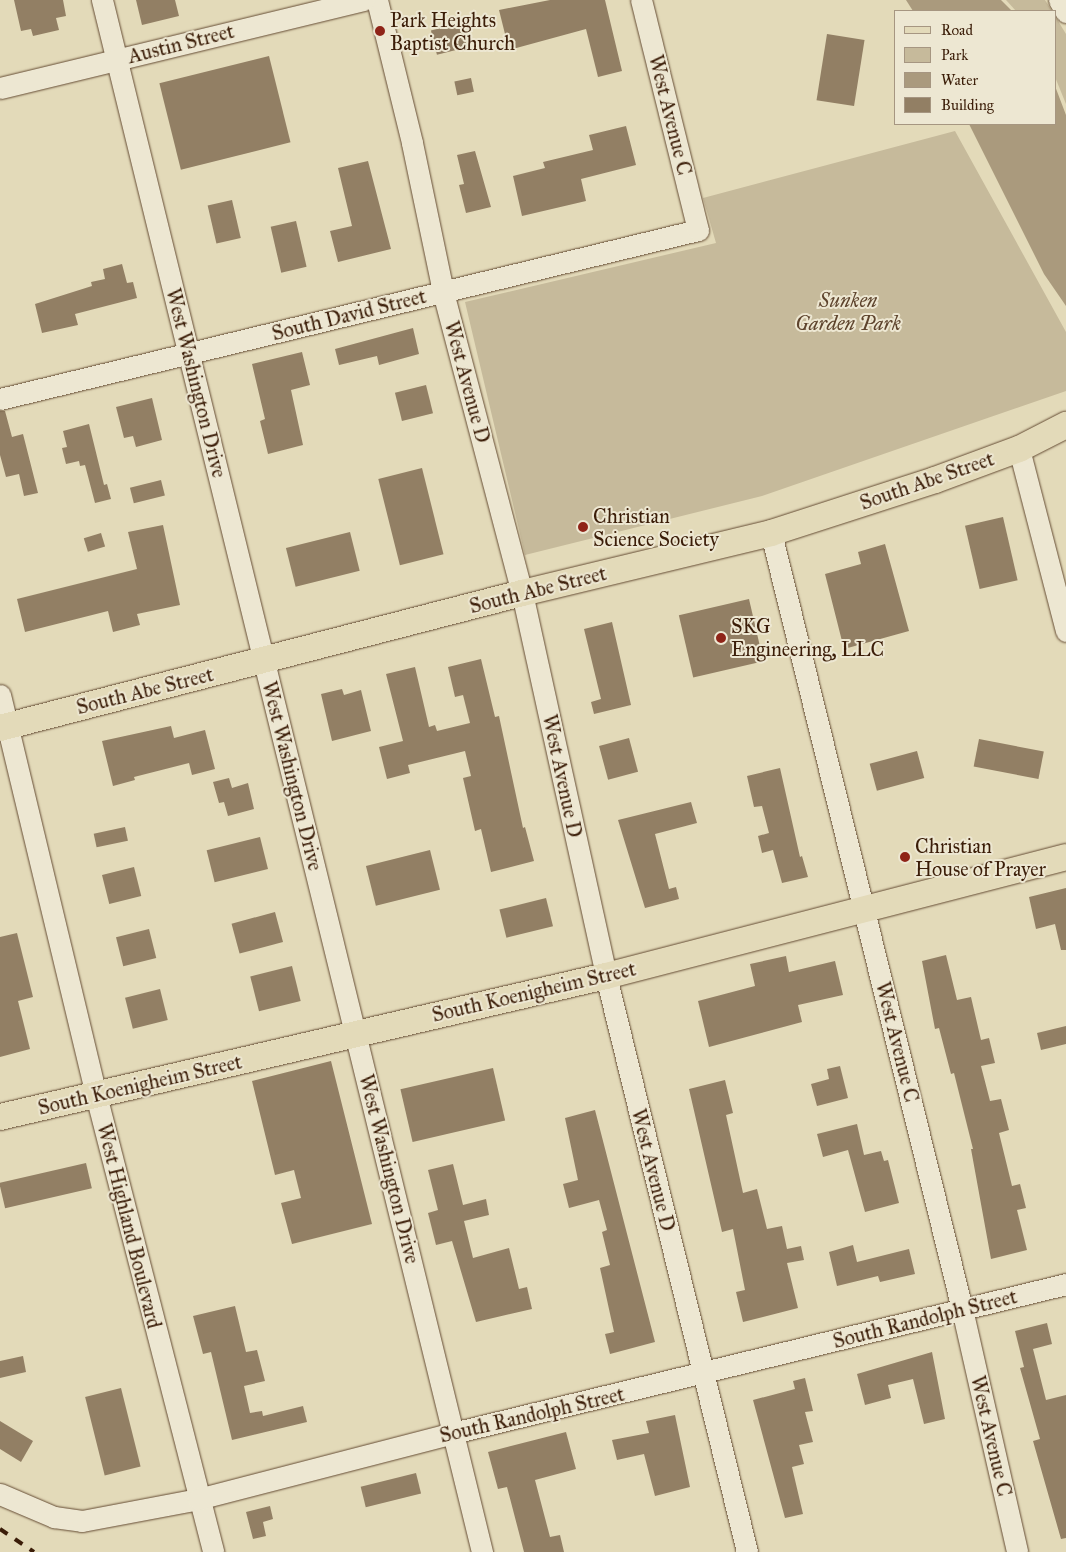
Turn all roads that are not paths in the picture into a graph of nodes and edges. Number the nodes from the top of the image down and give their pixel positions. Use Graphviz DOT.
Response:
graph roads {
  1 [pos="102,0"];
  2 [pos="363,0"];
  3 [pos="377,0"];
  4 [pos="641,0"];
  5 [pos="1059,0"];
  6 [pos="1066,12"];
  7 [pos="116,60"];
  8 [pos="0,88"];
  9 [pos="698,230"];
  10 [pos="443,292"];
  11 [pos="188,354"];
  12 [pos="0,399"];
  13 [pos="1056,430"];
  14 [pos="1019,449"];
  15 [pos="771,533"];
  16 [pos="522,593"];
  17 [pos="1066,631"];
  18 [pos="264,660"];
  19 [pos="0,696"];
  20 [pos="4,727"];
  21 [pos="1066,857"];
  22 [pos="864,908"];
  23 [pos="606,976"];
  24 [pos="355,1034"];
  25 [pos="96,1095"];
  26 [pos="0,1117"];
  27 [pos="1066,1284"];
  28 [pos="962,1309"];
  29 [pos="703,1375"];
  30 [pos="453,1433"];
  31 [pos="0,1494"];
  32 [pos="198,1499"];
  33 [pos="213,1552"];
  34 [pos="482,1552"];
  35 [pos="747,1552"];
  36 [pos="1017,1552"];
  1 -- 7 [label="street, West Washington Drive"];
  2 -- 7 [label="street, Austin Street"];
  3 -- 10 [label="street, West Avenue D"];
  4 -- 9 [label="street, West Avenue C"];
  5 -- 6 [label="street"];
  7 -- 8 [label="street, Austin Street"];
  7 -- 11 [label="street, West Washington Drive"];
  9 -- 10 [label="street, South David Street"];
  10 -- 11 [label="street, South David Street"];
  10 -- 16 [label="street, West Avenue D"];
  11 -- 12 [label="street, South David Street"];
  11 -- 18 [label="street, West Washington Drive"];
  13 -- 14 [label="main road, South Abe Street"];
  14 -- 15 [label="main road, South Abe Street"];
  14 -- 17 [label="street"];
  15 -- 16 [label="main road, South Abe Street"];
  15 -- 22 [label="street, West Avenue C"];
  16 -- 18 [label="main road, South Abe Street"];
  16 -- 23 [label="street, West Avenue D"];
  18 -- 20 [label="main road, South Abe Street"];
  18 -- 24 [label="street, West Washington Drive"];
  19 -- 20 [label="street, West Highland Boulevard"];
  20 -- 25 [label="street, West Highland Boulevard"];
  21 -- 22 [label="main road, South Koenigheim Street"];
  22 -- 23 [label="main road, South Koenigheim Street"];
  22 -- 28 [label="street, West Avenue C"];
  23 -- 24 [label="main road, South Koenigheim Street"];
  23 -- 29 [label="street, West Avenue D"];
  24 -- 25 [label="main road, South Koenigheim Street"];
  24 -- 30 [label="street, West Washington Drive"];
  25 -- 26 [label="main road, South Koenigheim Street"];
  25 -- 32 [label="street, West Highland Boulevard"];
  27 -- 28 [label="street, South Randolph Street"];
  28 -- 29 [label="street, South Randolph Street"];
  28 -- 36 [label="street, West Avenue C"];
  29 -- 30 [label="street, South Randolph Street"];
  29 -- 35 [label="street, West Avenue D"];
  30 -- 32 [label="street, South Randolph Street"];
  30 -- 34 [label="street, West Washington Drive"];
  31 -- 32 [label="street, South Randolph Street"];
  32 -- 33 [label="street, West Highland Boulevard"];
}
